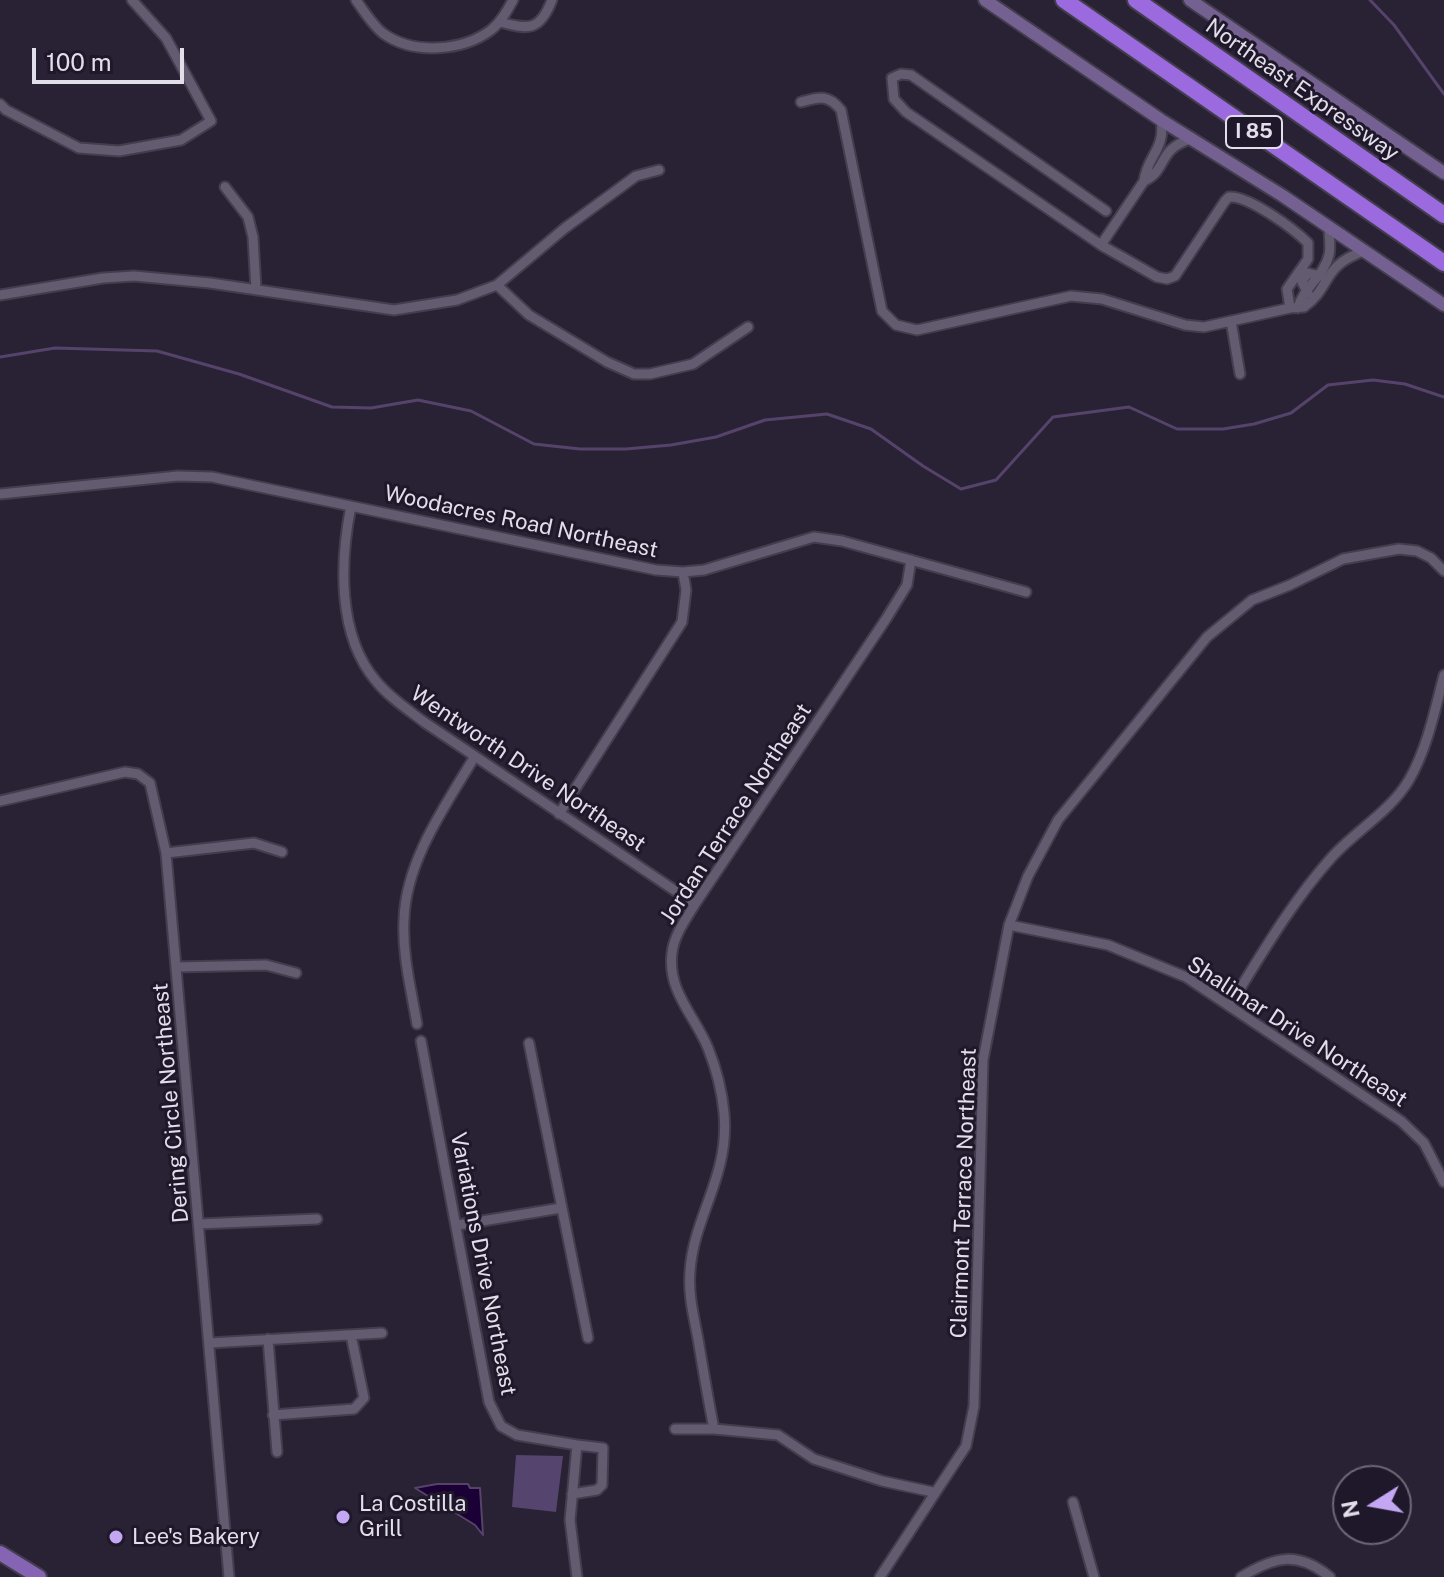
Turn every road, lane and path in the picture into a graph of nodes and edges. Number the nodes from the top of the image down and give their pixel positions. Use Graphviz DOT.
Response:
graph roads {
  1 [pos="132,0"];
  2 [pos="356,0"];
  3 [pos="513,0"];
  4 [pos="552,0"];
  5 [pos="985,0"];
  6 [pos="1064,0"];
  7 [pos="1136,0"];
  8 [pos="1190,0"];
  9 [pos="500,22"];
  10 [pos="801,102"];
  11 [pos="2,110"];
  12 [pos="1161,120"];
  13 [pos="1191,139"];
  14 [pos="1158,159"];
  15 [pos="659,170"];
  16 [pos="1444,173"];
  17 [pos="225,187"];
  18 [pos="1106,211"];
  19 [pos="1444,215"];
  20 [pos="1329,228"];
  21 [pos="1101,245"];
  22 [pos="1364,251"];
  23 [pos="1444,263"];
  24 [pos="1322,277"];
  25 [pos="497,285"];
  26 [pos="256,289"];
  27 [pos="0,295"];
  28 [pos="1444,305"];
  29 [pos="1294,308"];
  30 [pos="1231,321"];
  31 [pos="748,327"];
  32 [pos="1240,374"];
  33 [pos="0,494"];
  34 [pos="351,506"];
  35 [pos="911,560"];
  36 [pos="1444,571"];
  37 [pos="683,572"];
  38 [pos="1026,592"];
  39 [pos="1444,675"];
  40 [pos="475,756"];
  41 [pos="0,801"];
  42 [pos="559,814"];
  43 [pos="282,852"];
  44 [pos="166,853"];
  45 [pos="695,904"];
  46 [pos="1009,925"];
  47 [pos="177,967"];
  48 [pos="296,973"];
  49 [pos="1230,1005"];
  50 [pos="417,1024"];
  51 [pos="421,1041"];
  52 [pos="529,1043"];
  53 [pos="1444,1182"];
  54 [pos="561,1208"];
  55 [pos="317,1219"];
  56 [pos="199,1224"];
  57 [pos="458,1225"];
  58 [pos="382,1333"];
  59 [pos="351,1335"];
  60 [pos="588,1338"];
  61 [pos="268,1339"];
  62 [pos="210,1343"];
  63 [pos="273,1415"];
  64 [pos="675,1429"];
  65 [pos="714,1429"];
  66 [pos="577,1445"];
  67 [pos="277,1452"];
  68 [pos="933,1492"];
  69 [pos="572,1494"];
  70 [pos="1073,1502"];
  71 [pos="0,1553"];
  72 [pos="39,1577"];
  73 [pos="229,1577"];
  74 [pos="577,1577"];
  75 [pos="880,1577"];
  76 [pos="1094,1577"];
  77 [pos="1241,1577"];
  78 [pos="1330,1577"];
  1 -- 11 [label="street"];
  2 -- 9 [label="street"];
  3 -- 9 [label="street"];
  4 -- 9 [label="street"];
  5 -- 12 [label="main road"];
  6 -- 23 [label="highway, I 85"];
  7 -- 19 [label="highway, Northeast Expressway / I 85"];
  8 -- 16 [label="main road"];
  10 -- 30 [label="street"];
  12 -- 13 [label="main road"];
  12 -- 14 [label="street"];
  13 -- 14 [label="street"];
  13 -- 20 [label="main road"];
  14 -- 21 [label="street"];
  15 -- 25 [label="street"];
  17 -- 26 [label="street"];
  18 -- 21 [label="street"];
  20 -- 22 [label="main road"];
  20 -- 24 [label="street"];
  21 -- 29 [label="street"];
  22 -- 24 [label="street"];
  22 -- 28 [label="main road"];
  24 -- 29 [label="street"];
  25 -- 26 [label="street"];
  25 -- 31 [label="street"];
  26 -- 27 [label="street"];
  29 -- 30 [label="street"];
  30 -- 32 [label="street"];
  33 -- 34 [label="street, Woodacres Road Northeast"];
  34 -- 37 [label="street, Woodacres Road Northeast"];
  34 -- 40 [label="street, Wentworth Drive Northeast"];
  35 -- 37 [label="street, Woodacres Road Northeast"];
  35 -- 38 [label="street, Woodacres Road Northeast"];
  35 -- 45 [label="street, Jordan Terrace Northeast"];
  36 -- 46 [label="street, Clairmont Terrace Northeast"];
  37 -- 42 [label="street"];
  39 -- 49 [label="street"];
  40 -- 42 [label="street, Wentworth Drive Northeast"];
  40 -- 50 [label="street"];
  41 -- 44 [label="street, Dering Circle Northeast"];
  42 -- 45 [label="street, Wentworth Drive Northeast"];
  43 -- 44 [label="street"];
  44 -- 47 [label="street, Dering Circle Northeast"];
  45 -- 65 [label="street, Jordan Terrace Northeast"];
  46 -- 49 [label="street, Shalimar Drive Northeast"];
  46 -- 68 [label="street, Clairmont Terrace Northeast"];
  47 -- 48 [label="street"];
  47 -- 56 [label="street, Dering Circle Northeast"];
  49 -- 53 [label="street, Shalimar Drive Northeast"];
  51 -- 57 [label="street, Variations Drive Northeast"];
  52 -- 54 [label="street"];
  54 -- 57 [label="street"];
  54 -- 60 [label="street"];
  55 -- 56 [label="street"];
  56 -- 62 [label="street, Dering Circle Northeast"];
  57 -- 66 [label="street, Variations Drive Northeast"];
  58 -- 59 [label="street"];
  59 -- 61 [label="street"];
  59 -- 63 [label="street"];
  61 -- 62 [label="street"];
  61 -- 63 [label="street"];
  62 -- 73 [label="street, Dering Circle Northeast"];
  63 -- 67 [label="street"];
  64 -- 65 [label="street"];
  65 -- 68 [label="street"];
  66 -- 69 [label="street"];
  66 -- 69 [label="street"];
  68 -- 75 [label="street, Clairmont Terrace Northeast"];
  69 -- 74 [label="street"];
  70 -- 76 [label="street"];
  71 -- 72 [label="main road"];
  77 -- 78 [label="street"];
}
